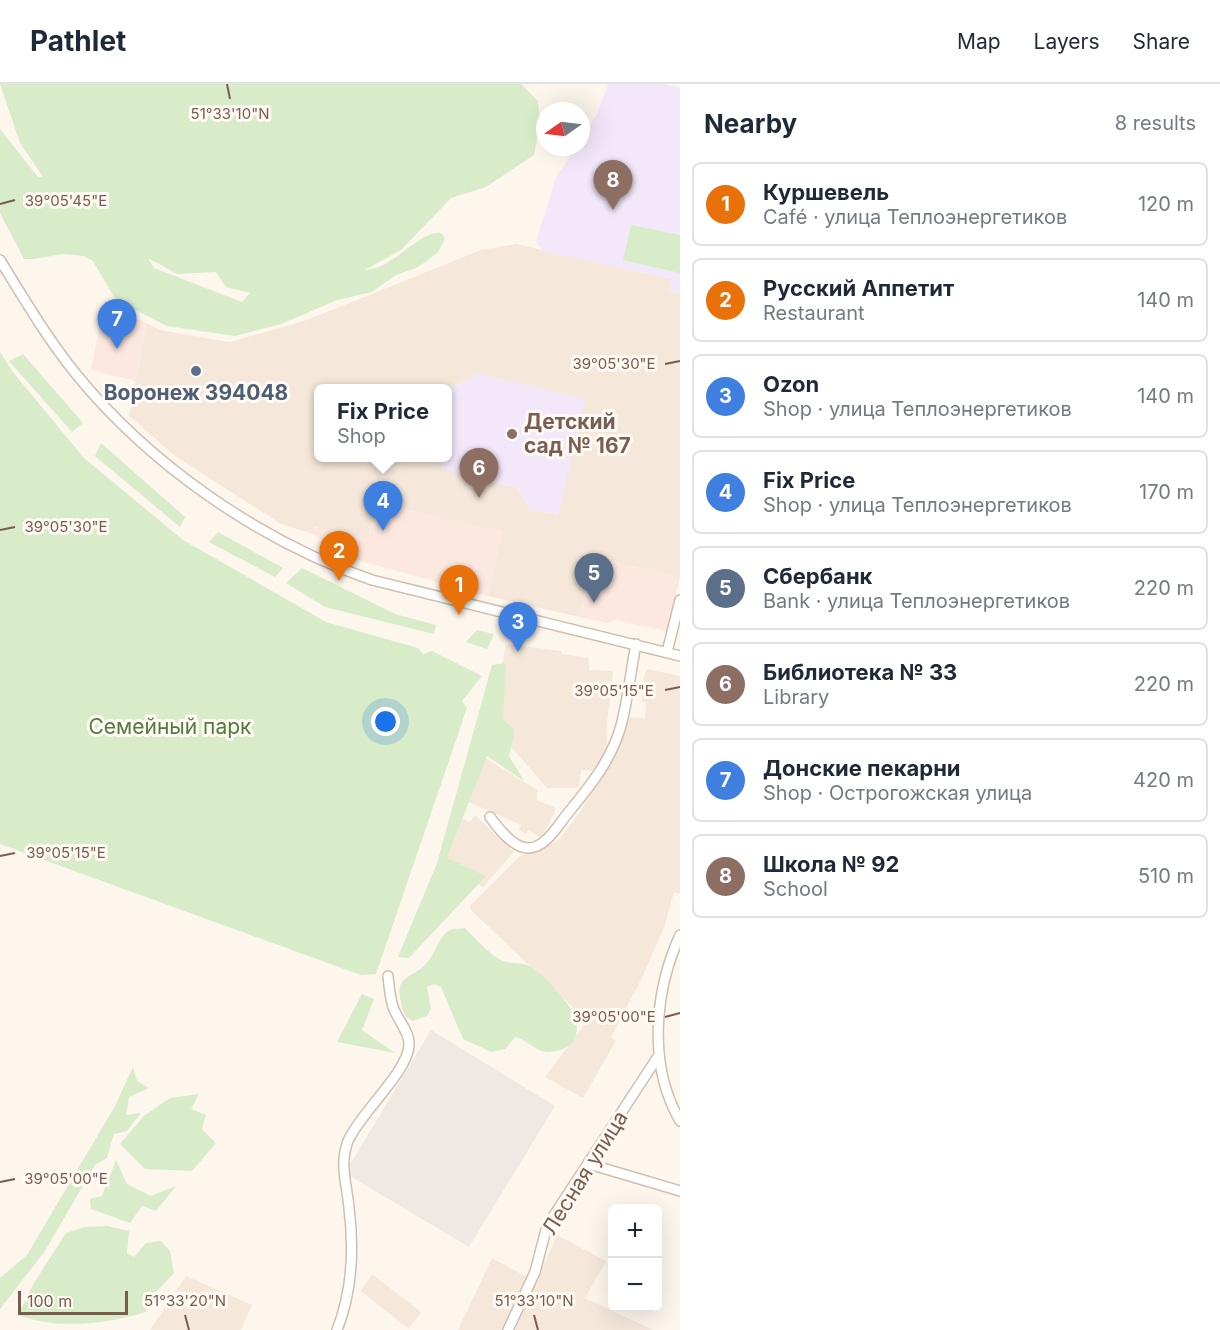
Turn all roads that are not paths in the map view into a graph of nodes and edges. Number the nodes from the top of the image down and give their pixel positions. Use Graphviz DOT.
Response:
graph roads {
  1 [pos="0,260"];
  2 [pos="680,600"];
  3 [pos="636,644"];
  4 [pos="667,652"];
  5 [pos="680,656"];
  6 [pos="490,817"];
  7 [pos="680,935"];
  8 [pos="388,976"];
  9 [pos="659,1055"];
  10 [pos="680,1121"];
  11 [pos="589,1164"];
  12 [pos="680,1191"];
  13 [pos="338,1330"];
  14 [pos="508,1330"];
  1 -- 3 [label="street"];
  2 -- 4 [label="street"];
  3 -- 4 [label="street"];
  3 -- 6 [label="street"];
  4 -- 5 [label="street"];
  7 -- 9 [label="street"];
  8 -- 13 [label="street"];
  9 -- 10 [label="street"];
  9 -- 11 [label="street, Лесная улица"];
  11 -- 12 [label="street"];
  11 -- 14 [label="street, Лесная улица"];
}
